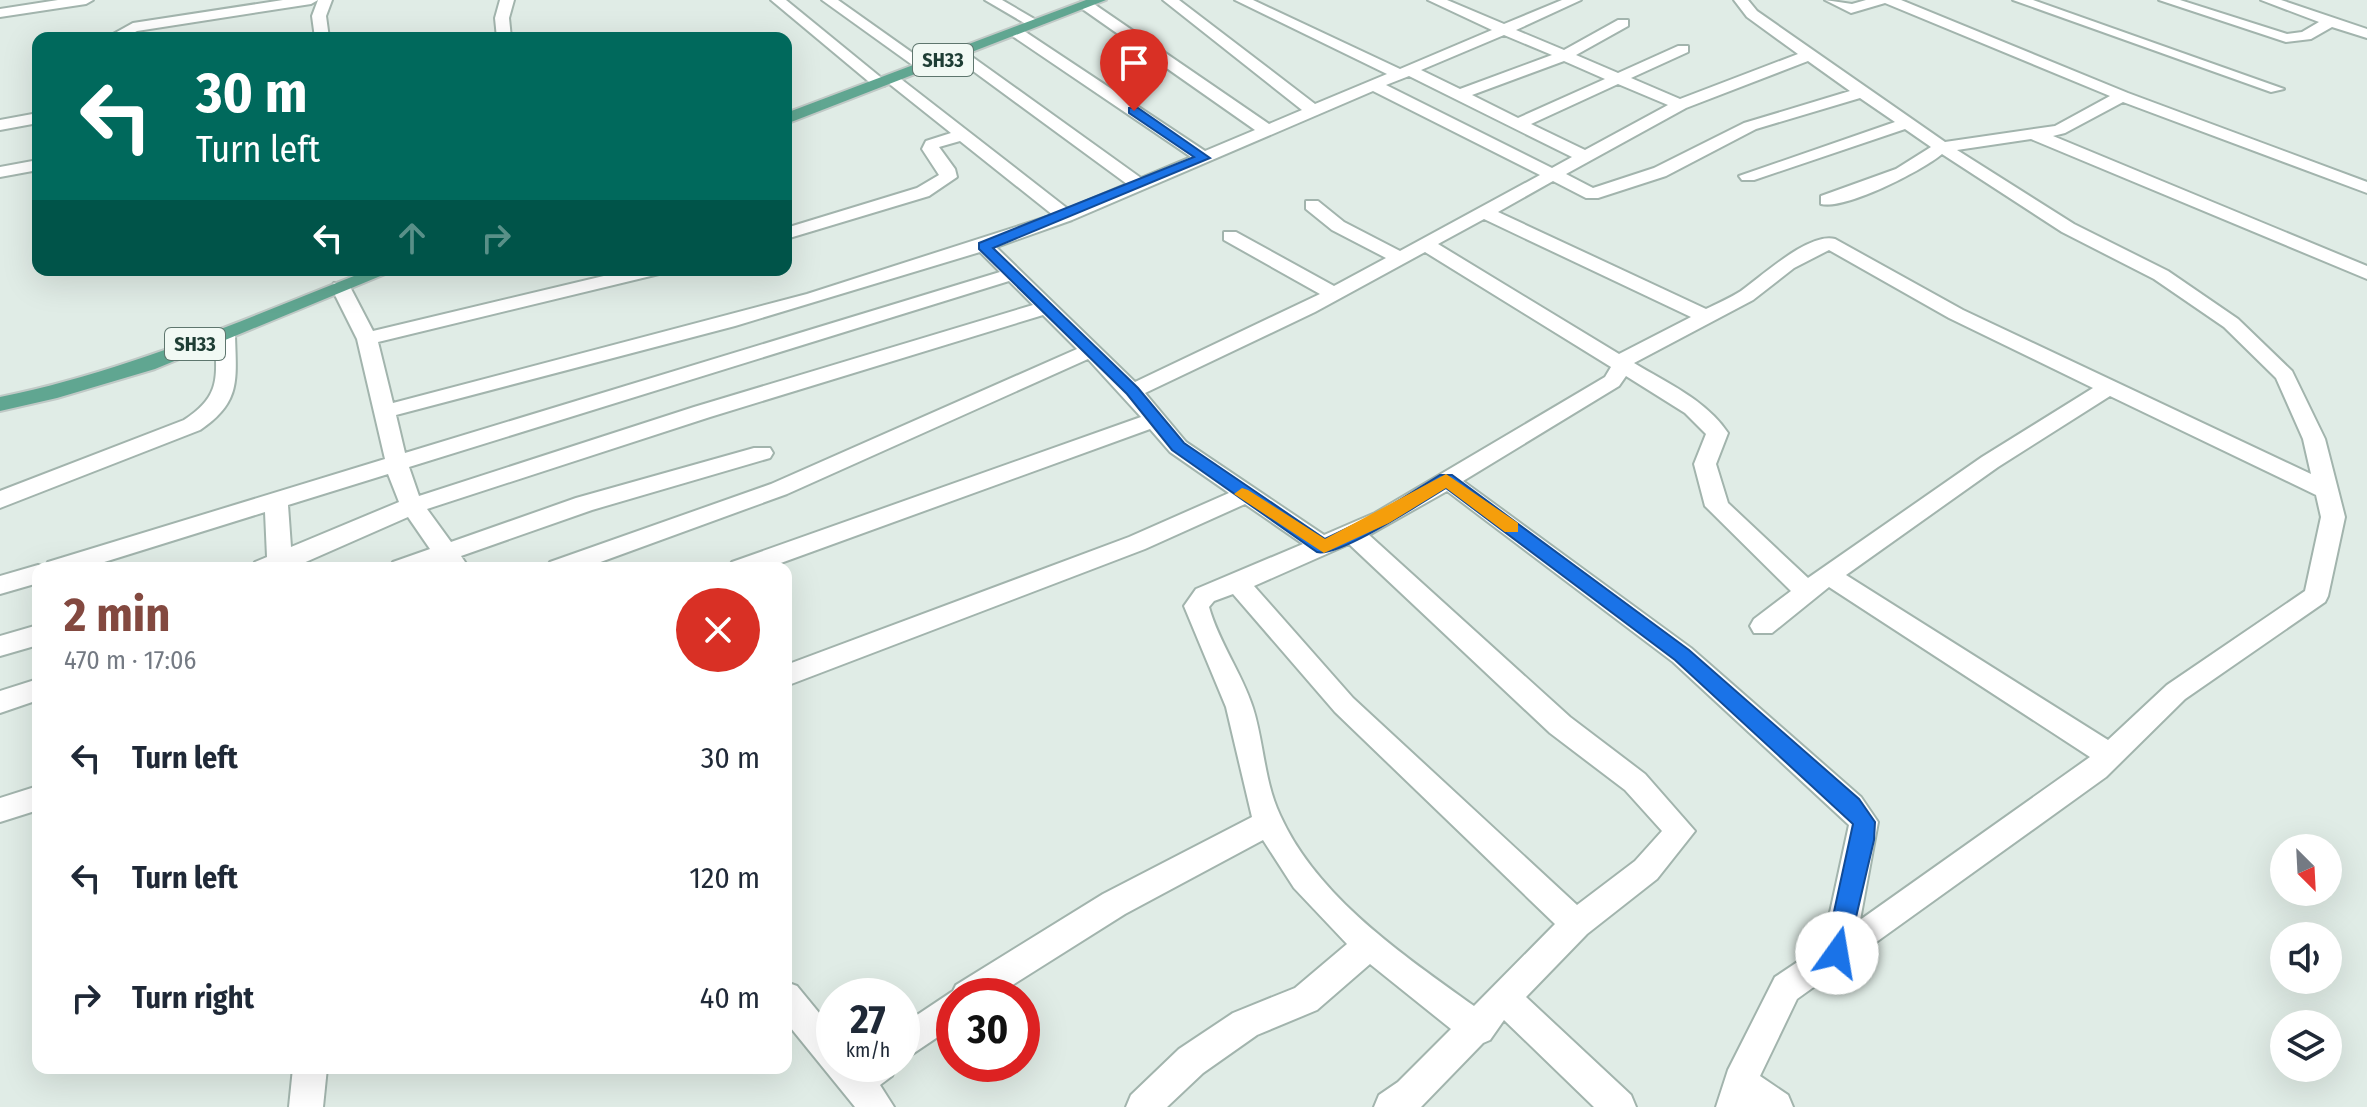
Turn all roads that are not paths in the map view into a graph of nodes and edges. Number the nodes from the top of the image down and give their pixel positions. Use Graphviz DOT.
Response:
graph roads {
  1 [pos="86,0"];
  2 [pos="311,0"];
  3 [pos="325,0"];
  4 [pos="507,0"];
  5 [pos="778,0"];
  6 [pos="829,0"];
  7 [pos="992,0"];
  8 [pos="1170,0"];
  9 [pos="1242,0"];
  10 [pos="1435,0"];
  11 [pos="1574,0"];
  12 [pos="1741,0"];
  13 [pos="1832,0"];
  14 [pos="1881,0"];
  15 [pos="1889,0"];
  16 [pos="2020,0"];
  17 [pos="2166,0"];
  18 [pos="2268,0"];
  19 [pos="1092,3"];
  20 [pos="9,8"];
  21 [pos="2332,21"];
  22 [pos="1623,23"];
  23 [pos="1036,24"];
  24 [pos="1507,31"];
  25 [pos="124,32"];
  26 [pos="321,32"];
  27 [pos="503,32"];
  28 [pos="1016,32"];
  29 [pos="2367,34"];
  30 [pos="1683,49"];
  31 [pos="959,54"];
  32 [pos="1809,55"];
  33 [pos="1564,56"];
  34 [pos="923,66"];
  35 [pos="1406,73"];
  36 [pos="1619,79"];
  37 [pos="885,81"];
  38 [pos="1375,86"];
  39 [pos="2276,89"];
  40 [pos="1866,92"];
  41 [pos="1458,95"];
  42 [pos="2122,96"];
  43 [pos="1680,105"];
  44 [pos="1315,112"];
  45 [pos="792,117"];
  46 [pos="32,119"];
  47 [pos="1908,123"];
  48 [pos="1518,124"];
  49 [pos="0,125"];
  50 [pos="1268,131"];
  51 [pos="2033,134"];
  52 [pos="962,135"];
  53 [pos="1941,147"];
  54 [pos="1585,157"];
  55 [pos="1204,158"];
  56 [pos="32,166"];
  57 [pos="0,172"];
  58 [pos="1551,175"];
  59 [pos="1748,176"];
  60 [pos="1139,185"];
  61 [pos="2367,188"];
  62 [pos="1827,200"];
  63 [pos="1312,205"];
  64 [pos="1484,212"];
  65 [pos="1066,216"];
  66 [pos="792,232"];
  67 [pos="1230,236"];
  68 [pos="1425,244"];
  69 [pos="984,246"];
  70 [pos="1400,258"];
  71 [pos="1015,273"];
  72 [pos="2367,273"];
  73 [pos="370,276"];
  74 [pos="627,276"];
  75 [pos="341,287"];
  76 [pos="1334,294"];
  77 [pos="1048,307"];
  78 [pos="1706,316"];
  79 [pos="225,334"];
  80 [pos="367,339"];
  81 [pos="1091,350"];
  82 [pos="1623,364"];
  83 [pos="2109,387"];
  84 [pos="1132,391"];
  85 [pos="0,404"];
  86 [pos="386,411"];
  87 [pos="1154,420"];
  88 [pos="762,453"];
  89 [pos="395,464"];
  90 [pos="1446,479"];
  91 [pos="2327,491"];
  92 [pos="1244,495"];
  93 [pos="0,500"];
  94 [pos="276,501"];
  95 [pos="412,506"];
  96 [pos="1352,533"];
  97 [pos="1324,547"];
  98 [pos="452,561"];
  99 [pos="77,562"];
  100 [pos="274,562"];
  101 [pos="283,562"];
  102 [pos="576,562"];
  103 [pos="758,562"];
  104 [pos="1828,575"];
  105 [pos="32,576"];
  106 [pos="1237,583"];
  107 [pos="0,585"];
  108 [pos="1807,591"];
  109 [pos="1763,626"];
  110 [pos="32,637"];
  111 [pos="0,646"];
  112 [pos="792,674"];
  113 [pos="32,691"];
  114 [pos="0,702"];
  115 [pos="2110,756"];
  116 [pos="32,800"];
  117 [pos="0,810"];
  118 [pos="1268,823"];
  119 [pos="1576,924"];
  120 [pos="1370,944"];
  121 [pos="1837,953"];
  122 [pos="996,978"];
  123 [pos="1504,998"];
  124 [pos="792,1004"];
  125 [pos="1478,1029"];
  126 [pos="816,1034"];
  127 [pos="309,1074"];
  128 [pos="1736,1094"];
  129 [pos="1773,1105"];
  130 [pos="306,1107"];
  131 [pos="1143,1107"];
  132 [pos="1391,1107"];
  133 [pos="1619,1107"];
  1 -- 20 [label="street"];
  2 -- 25 [label="street"];
  3 -- 26 [label="street"];
  4 -- 27 [label="street"];
  5 -- 37 [label="street"];
  6 -- 34 [label="street"];
  7 -- 23 [label="street"];
  8 -- 44 [label="street"];
  9 -- 35 [label="street"];
  10 -- 24 [label="street"];
  11 -- 24 [label="street"];
  12 -- 32 [label="street"];
  13 -- 14 [label="street"];
  15 -- 42 [label="street"];
  16 -- 39 [label="street"];
  17 -- 21 [label="street"];
  18 -- 21 [label="street"];
  19 -- 23 [label="main road, SH33"];
  19 -- 50 [label="street"];
  21 -- 29 [label="street"];
  22 -- 33 [label="street"];
  23 -- 28 [label="main road, SH33"];
  24 -- 33 [label="street"];
  24 -- 35 [label="street"];
  28 -- 31 [label="main road, SH33"];
  28 -- 55 [label="street"];
  30 -- 36 [label="street"];
  31 -- 34 [label="main road, SH33"];
  31 -- 60 [label="street"];
  32 -- 40 [label="street"];
  32 -- 43 [label="street"];
  33 -- 36 [label="street"];
  33 -- 41 [label="street"];
  34 -- 37 [label="main road, SH33"];
  35 -- 38 [label="street"];
  35 -- 41 [label="street"];
  36 -- 43 [label="street"];
  36 -- 48 [label="street"];
  37 -- 45 [label="main road, SH33"];
  37 -- 52 [label="street"];
  38 -- 44 [label="street"];
  38 -- 58 [label="street"];
  40 -- 47 [label="street"];
  40 -- 58 [label="street"];
  41 -- 48 [label="street"];
  42 -- 51 [label="street"];
  42 -- 61 [label="street"];
  43 -- 54 [label="street"];
  44 -- 50 [label="street"];
  46 -- 49 [label="street"];
  47 -- 53 [label="street"];
  47 -- 59 [label="street"];
  48 -- 54 [label="street"];
  50 -- 55 [label="street"];
  51 -- 53 [label="street"];
  51 -- 72 [label="street"];
  52 -- 65 [label="street"];
  52 -- 66 [label="street"];
  53 -- 62 [label="street"];
  53 -- 91 [label="street"];
  54 -- 58 [label="street"];
  55 -- 60 [label="street"];
  56 -- 57 [label="street"];
  58 -- 64 [label="street"];
  60 -- 65 [label="street"];
  63 -- 70 [label="street"];
  64 -- 68 [label="street"];
  64 -- 78 [label="street"];
  65 -- 69 [label="street"];
  67 -- 76 [label="street"];
  68 -- 70 [label="street"];
  68 -- 82 [label="street"];
  69 -- 71 [label="street"];
  69 -- 86 [label="street"];
  70 -- 76 [label="street"];
  71 -- 77 [label="street"];
  71 -- 89 [label="street"];
  73 -- 75 [label="main road, SH33"];
  74 -- 80 [label="street"];
  75 -- 79 [label="main road, SH33"];
  75 -- 80 [label="street"];
  76 -- 84 [label="street"];
  77 -- 81 [label="street"];
  77 -- 95 [label="street"];
  78 -- 82 [label="street"];
  78 -- 83 [label="street"];
  79 -- 85 [label="main road, SH33"];
  79 -- 93 [label="street"];
  80 -- 86 [label="street"];
  81 -- 84 [label="street"];
  81 -- 102 [label="street"];
  82 -- 90 [label="street"];
  82 -- 108 [label="street"];
  83 -- 91 [label="street"];
  83 -- 104 [label="street"];
  84 -- 87 [label="street"];
  86 -- 89 [label="street"];
  87 -- 92 [label="street"];
  87 -- 103 [label="street"];
  88 -- 98 [label="street"];
  89 -- 94 [label="street"];
  89 -- 95 [label="street"];
  90 -- 96 [label="street"];
  90 -- 121 [label="street"];
  91 -- 115 [label="street"];
  92 -- 97 [label="street"];
  92 -- 112 [label="street"];
  94 -- 99 [label="street"];
  94 -- 100 [label="street"];
  95 -- 98 [label="street"];
  95 -- 101 [label="street"];
  96 -- 97 [label="street"];
  96 -- 119 [label="street"];
  97 -- 106 [label="street"];
  104 -- 108 [label="street"];
  104 -- 115 [label="street"];
  105 -- 107 [label="street"];
  106 -- 118 [label="street"];
  106 -- 119 [label="street"];
  108 -- 109 [label="street"];
  110 -- 111 [label="street"];
  113 -- 114 [label="street"];
  115 -- 121 [label="street"];
  116 -- 117 [label="street"];
  118 -- 120 [label="street"];
  118 -- 122 [label="street"];
  119 -- 123 [label="street"];
  120 -- 125 [label="street"];
  120 -- 131 [label="street"];
  121 -- 128 [label="street"];
  123 -- 125 [label="street"];
  123 -- 133 [label="street"];
  124 -- 126 [label="street"];
  125 -- 132 [label="street"];
  127 -- 130 [label="street"];
  128 -- 129 [label="street"];
}
